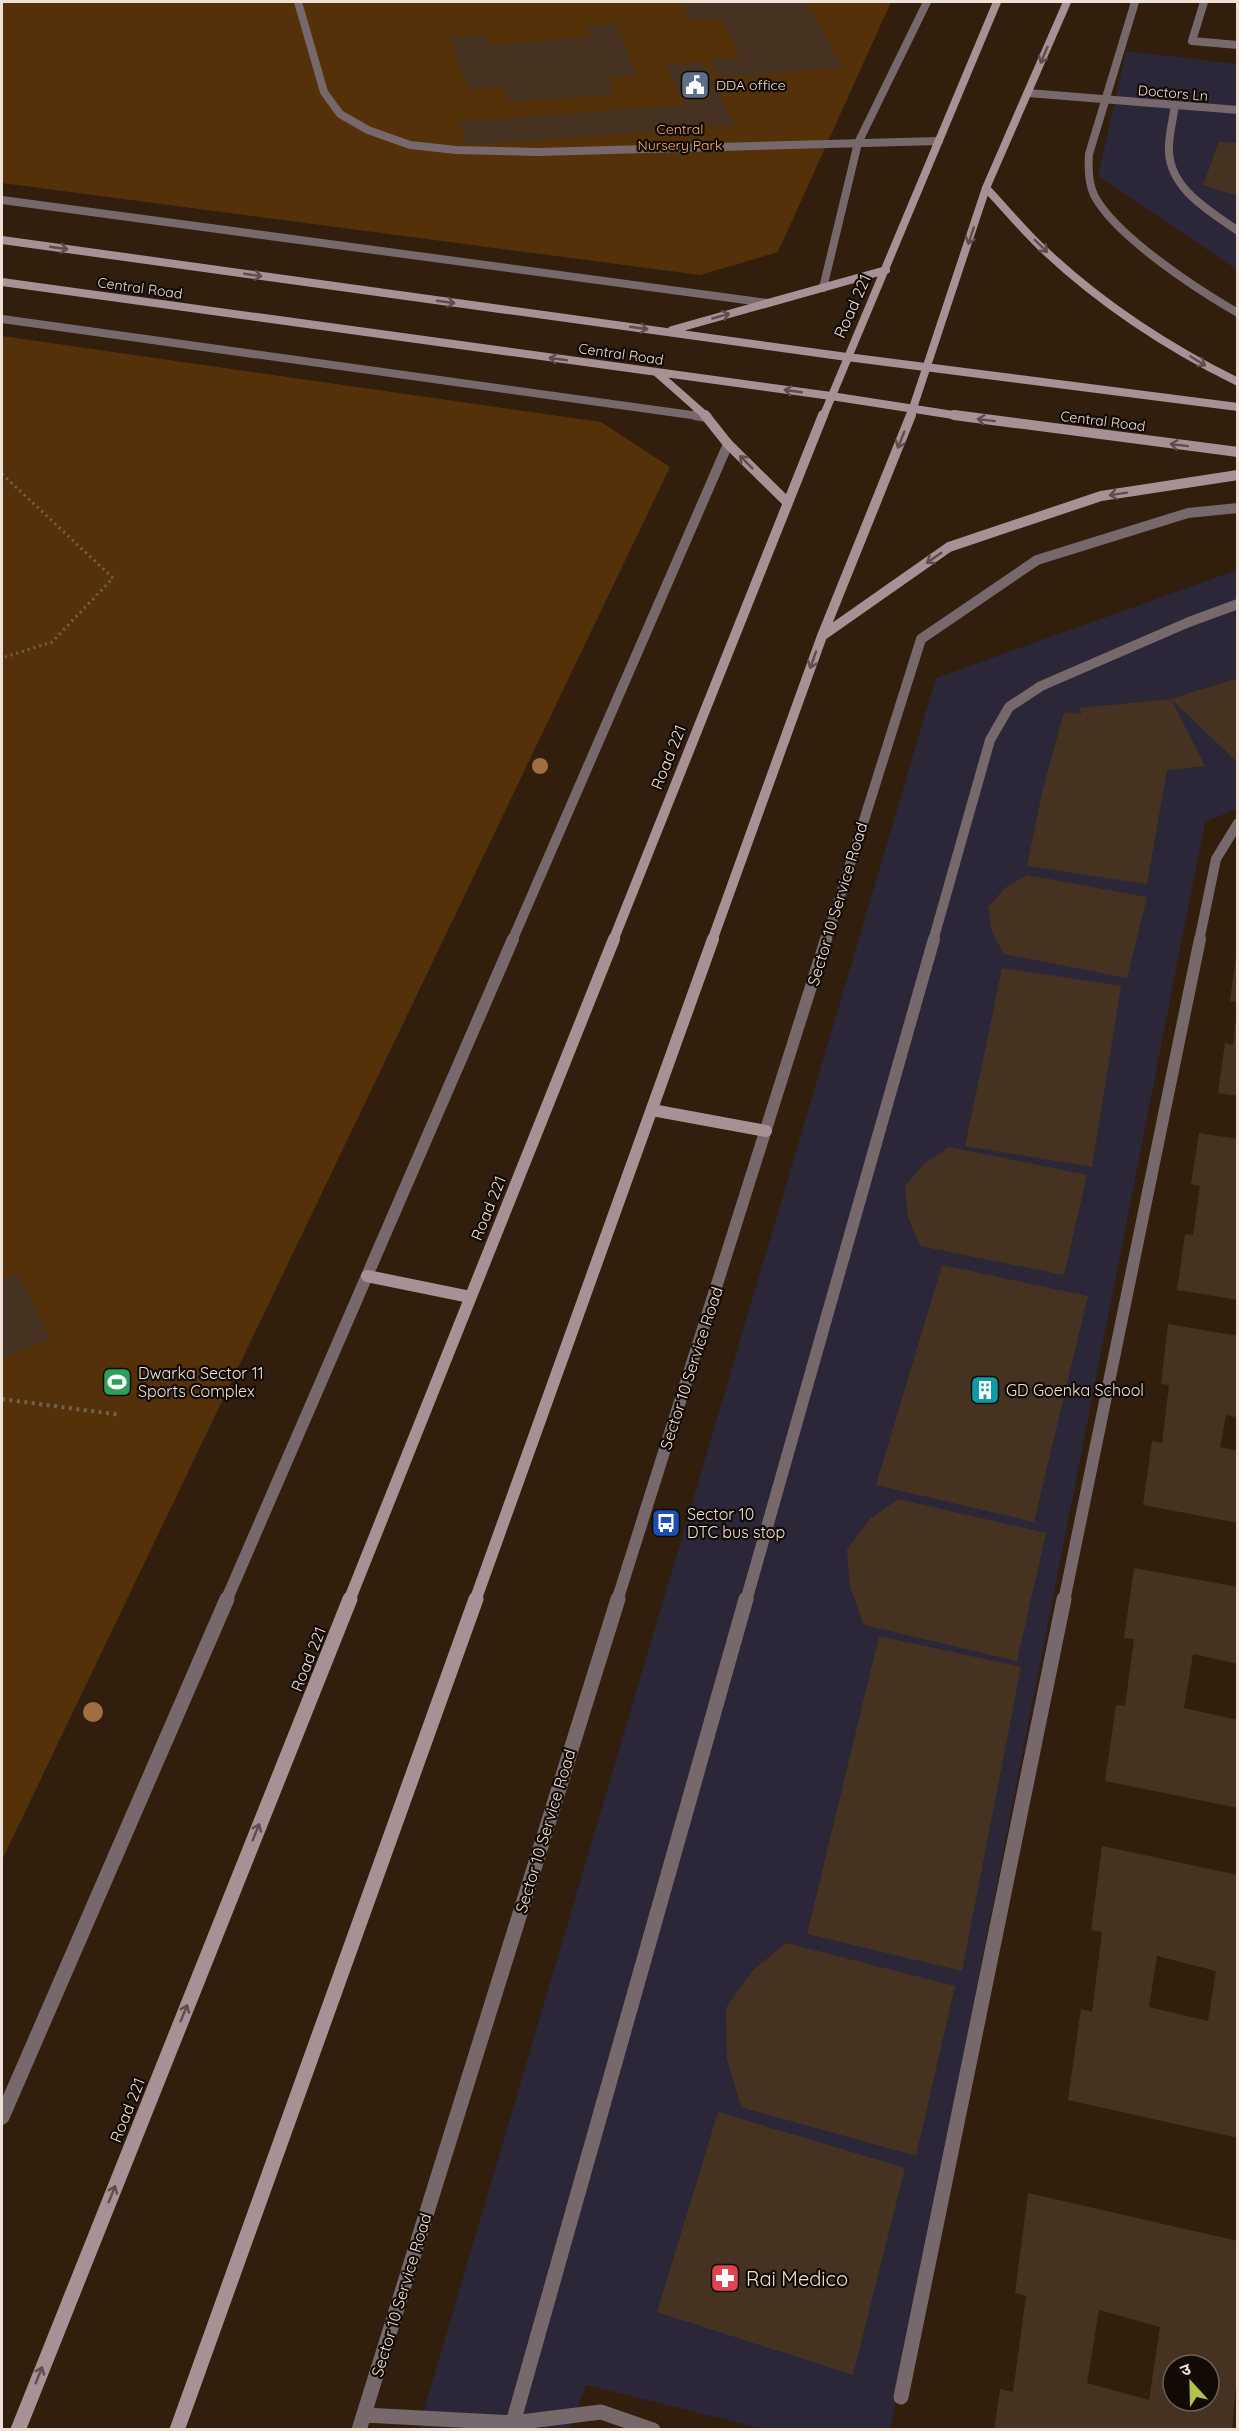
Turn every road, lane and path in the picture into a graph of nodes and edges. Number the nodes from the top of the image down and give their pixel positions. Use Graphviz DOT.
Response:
graph roads {
  1 [pos="298,2"];
  2 [pos="927,2"];
  3 [pos="997,2"];
  4 [pos="1067,2"];
  5 [pos="1135,2"];
  6 [pos="1204,2"];
  7 [pos="1238,45"];
  8 [pos="1028,93"];
  9 [pos="1106,98"];
  10 [pos="1175,105"];
  11 [pos="1238,110"];
  12 [pos="939,141"];
  13 [pos="858,143"];
  14 [pos="986,189"];
  15 [pos="2,200"];
  16 [pos="1238,231"];
  17 [pos="2,240"];
  18 [pos="886,270"];
  19 [pos="2,282"];
  20 [pos="824,288"];
  21 [pos="768,303"];
  22 [pos="1238,313"];
  23 [pos="2,319"];
  24 [pos="665,332"];
  25 [pos="847,357"];
  26 [pos="928,368"];
  27 [pos="656,372"];
  28 [pos="1238,382"];
  29 [pos="831,396"];
  30 [pos="1238,408"];
  31 [pos="913,410"];
  32 [pos="706,417"];
  33 [pos="729,444"];
  34 [pos="1238,452"];
  35 [pos="2,474"];
  36 [pos="1238,475"];
  37 [pos="788,503"];
  38 [pos="1238,508"];
  39 [pos="1238,604"];
  40 [pos="822,636"];
  41 [pos="2,658"];
  42 [pos="1238,823"];
  43 [pos="652,1110"];
  44 [pos="766,1131"];
  45 [pos="367,1276"];
  46 [pos="470,1297"];
  47 [pos="2,1399"];
  48 [pos="121,1415"];
  49 [pos="2,2117"];
  50 [pos="901,2397"];
  51 [pos="361,2422"];
  52 [pos="513,2423"];
  53 [pos="18,2430"];
  54 [pos="177,2430"];
  55 [pos="653,2430"];
  1 -- 13 [label="street"];
  2 -- 13 [label="street"];
  3 -- 12 [label="main road, Road 221"];
  4 -- 8 [label="main road, one-way"];
  5 -- 9 [label="street"];
  6 -- 7 [label="street"];
  8 -- 9 [label="street, Doctors Ln"];
  8 -- 14 [label="main road"];
  9 -- 10 [label="street, Doctors Ln"];
  9 -- 22 [label="street"];
  10 -- 11 [label="street, Doctors Ln"];
  10 -- 16 [label="street"];
  12 -- 13 [label="street"];
  12 -- 18 [label="main road, Road 221"];
  13 -- 20 [label="street"];
  14 -- 26 [label="main road, one-way"];
  14 -- 28 [label="main road, one-way"];
  15 -- 21 [label="street"];
  17 -- 24 [label="main road, Central Road, one-way"];
  18 -- 20 [label="main road"];
  18 -- 25 [label="main road, Road 221"];
  27 -- 19 [label="main road, Central Road, one-way"];
  20 -- 21 [label="main road"];
  24 -- 21 [label="main road, one-way"];
  23 -- 32 [label="street"];
  24 -- 25 [label="main road, Central Road"];
  25 -- 26 [label="main road, Central Road"];
  25 -- 29 [label="main road, Road 221"];
  26 -- 30 [label="main road, Central Road"];
  26 -- 31 [label="main road"];
  29 -- 27 [label="main road, Central Road, one-way"];
  27 -- 32 [label="main road"];
  29 -- 31 [label="main road, Central Road"];
  29 -- 37 [label="main road, Road 221"];
  34 -- 31 [label="main road, Central Road, one-way"];
  31 -- 40 [label="main road, one-way"];
  32 -- 33 [label="main road"];
  37 -- 33 [label="main road, one-way"];
  33 -- 45 [label="street"];
  35 -- 41 [label="path"];
  36 -- 40 [label="main road, one-way"];
  37 -- 46 [label="main road, Road 221"];
  38 -- 44 [label="street, Sector 10 Service Road"];
  39 -- 52 [label="street"];
  40 -- 43 [label="main road, one-way"];
  42 -- 50 [label="street"];
  43 -- 44 [label="main road"];
  43 -- 54 [label="main road"];
  44 -- 51 [label="street, Sector 10 Service Road"];
  45 -- 46 [label="main road"];
  45 -- 49 [label="street"];
  53 -- 46 [label="main road, Road 221, one-way"];
  47 -- 48 [label="path"];
  51 -- 52 [label="street"];
  52 -- 55 [label="street"];
}
